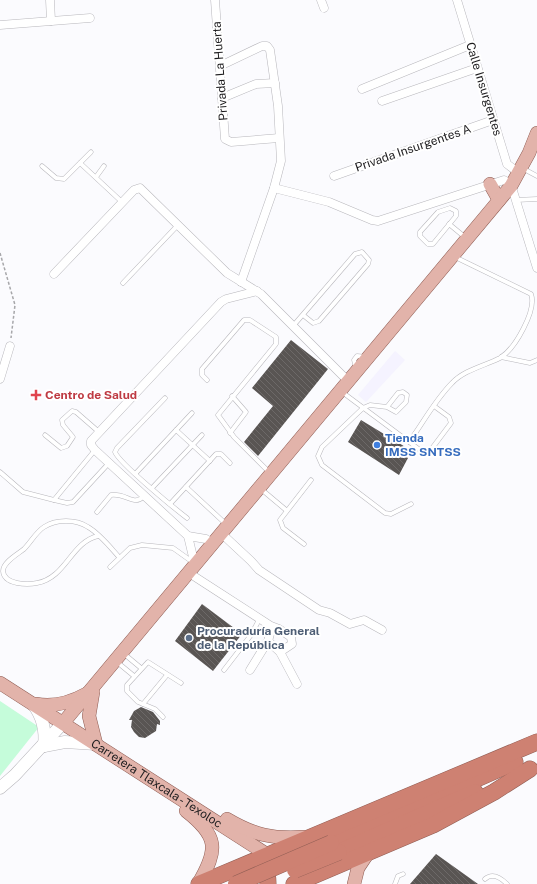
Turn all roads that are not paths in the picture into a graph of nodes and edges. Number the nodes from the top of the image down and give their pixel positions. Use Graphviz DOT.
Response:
graph roads {
  1 [pos="50,0"];
  2 [pos="215,0"];
  3 [pos="457,0"];
  4 [pos="90,18"];
  5 [pos="51,21"];
  6 [pos="0,25"];
  7 [pos="470,45"];
  8 [pos="220,66"];
  9 [pos="477,68"];
  10 [pos="275,82"];
  11 [pos="362,89"];
  12 [pos="222,98"];
  13 [pos="382,102"];
  14 [pos="493,120"];
  15 [pos="537,133"];
  16 [pos="279,138"];
  17 [pos="91,152"];
  18 [pos="80,163"];
  19 [pos="42,166"];
  20 [pos="104,166"];
  21 [pos="520,171"];
  22 [pos="334,176"];
  23 [pos="537,176"];
  24 [pos="96,177"];
  25 [pos="490,184"];
  26 [pos="511,186"];
  27 [pos="274,188"];
  28 [pos="537,199"];
  29 [pos="499,200"];
  30 [pos="516,200"];
  31 [pos="122,202"];
  32 [pos="449,224"];
  33 [pos="178,225"];
  34 [pos="467,239"];
  35 [pos="453,256"];
  36 [pos="537,268"];
  37 [pos="54,274"];
  38 [pos="240,282"];
  39 [pos="122,283"];
  40 [pos="257,291"];
  41 [pos="303,315"];
  42 [pos="293,326"];
  43 [pos="10,346"];
  44 [pos="501,357"];
  45 [pos="537,360"];
  46 [pos="0,379"];
  47 [pos="206,380"];
  48 [pos="345,387"];
  49 [pos="232,396"];
  50 [pos="164,398"];
  51 [pos="434,406"];
  52 [pos="387,407"];
  53 [pos="363,408"];
  54 [pos="192,413"];
  55 [pos="176,430"];
  56 [pos="99,432"];
  57 [pos="230,433"];
  58 [pos="45,435"];
  59 [pos="202,435"];
  60 [pos="409,442"];
  61 [pos="193,445"];
  62 [pos="95,450"];
  63 [pos="210,460"];
  64 [pos="109,463"];
  65 [pos="230,463"];
  66 [pos="0,472"];
  67 [pos="136,473"];
  68 [pos="271,475"];
  69 [pos="311,480"];
  70 [pos="186,487"];
  71 [pos="152,488"];
  72 [pos="260,488"];
  73 [pos="144,496"];
  74 [pos="54,500"];
  75 [pos="170,504"];
  76 [pos="411,504"];
  77 [pos="286,510"];
  78 [pos="97,512"];
  79 [pos="187,518"];
  80 [pos="225,530"];
  81 [pos="98,536"];
  82 [pos="188,536"];
  83 [pos="214,544"];
  84 [pos="304,544"];
  85 [pos="119,557"];
  86 [pos="110,567"];
  87 [pos="194,567"];
  88 [pos="260,618"];
  89 [pos="272,627"];
  90 [pos="382,630"];
  91 [pos="268,641"];
  92 [pos="280,652"];
  93 [pos="119,656"];
  94 [pos="141,668"];
  95 [pos="224,670"];
  96 [pos="250,670"];
  97 [pos="167,675"];
  98 [pos="134,676"];
  99 [pos="0,683"];
  100 [pos="181,683"];
  101 [pos="297,684"];
  102 [pos="94,688"];
  103 [pos="33,704"];
  104 [pos="143,704"];
  105 [pos="163,716"];
  106 [pos="63,724"];
  107 [pos="537,742"];
  108 [pos="96,744"];
  109 [pos="44,746"];
  110 [pos="537,753"];
  111 [pos="533,767"];
  112 [pos="143,775"];
  113 [pos="0,788"];
  114 [pos="192,806"];
  115 [pos="309,837"];
  116 [pos="335,847"];
  117 [pos="368,853"];
  118 [pos="268,855"];
  119 [pos="249,863"];
  120 [pos="328,870"];
  121 [pos="403,874"];
  122 [pos="485,879"];
  123 [pos="304,882"];
  124 [pos="199,884"];
  125 [pos="236,884"];
  126 [pos="262,884"];
  127 [pos="268,884"];
  128 [pos="354,884"];
  129 [pos="395,884"];
  130 [pos="508,884"];
  1 -- 5 [label="street"];
  2 -- 8 [label="street, Privada La Huerta"];
  3 -- 7 [label="street, Calle Insurgentes"];
  4 -- 5 [label="street"];
  5 -- 6 [label="street"];
  7 -- 9 [label="street, Calle Insurgentes"];
  7 -- 11 [label="street"];
  8 -- 10 [label="street"];
  8 -- 12 [label="street, Privada La Huerta"];
  9 -- 13 [label="street"];
  9 -- 14 [label="street, Calle Insurgentes"];
  10 -- 12 [label="street"];
  10 -- 16 [label="street"];
  12 -- 16 [label="street, Privada La Huerta"];
  14 -- 21 [label="street, Calle Insurgentes"];
  14 -- 22 [label="street, Privada Insurgentes A"];
  15 -- 21 [label="main road"];
  16 -- 27 [label="street"];
  17 -- 18 [label="lane"];
  18 -- 19 [label="lane"];
  18 -- 24 [label="lane"];
  20 -- 24 [label="lane"];
  21 -- 23 [label="lane"];
  21 -- 26 [label="main road"];
  24 -- 31 [label="lane"];
  25 -- 26 [label="street"];
  25 -- 27 [label="street"];
  25 -- 29 [label="main road"];
  26 -- 29 [label="main road"];
  26 -- 30 [label="street"];
  27 -- 38 [label="street"];
  28 -- 30 [label="lane"];
  29 -- 34 [label="main road"];
  30 -- 36 [label="street"];
  31 -- 33 [label="street"];
  31 -- 37 [label="street"];
  32 -- 32 [label="lane"];
  32 -- 34 [label="lane"];
  33 -- 38 [label="street"];
  33 -- 39 [label="lane"];
  34 -- 35 [label="main road"];
  35 -- 44 [label="lane"];
  35 -- 48 [label="main road"];
  38 -- 40 [label="street"];
  40 -- 42 [label="street"];
  40 -- 56 [label="street"];
  41 -- 41 [label="lane"];
  41 -- 42 [label="lane"];
  42 -- 48 [label="street"];
  43 -- 46 [label="street"];
  44 -- 45 [label="lane"];
  44 -- 51 [label="lane"];
  47 -- 49 [label="lane"];
  48 -- 53 [label="lane"];
  48 -- 68 [label="main road"];
  49 -- 57 [label="lane"];
  49 -- 57 [label="lane"];
  50 -- 67 [label="lane"];
  51 -- 60 [label="lane"];
  51 -- 60 [label="lane"];
  52 -- 52 [label="lane"];
  52 -- 53 [label="lane"];
  53 -- 60 [label="lane"];
  53 -- 76 [label="lane"];
  54 -- 55 [label="lane"];
  55 -- 61 [label="lane"];
  55 -- 67 [label="lane"];
  56 -- 58 [label="lane"];
  56 -- 62 [label="street"];
  57 -- 68 [label="lane"];
  59 -- 61 [label="lane"];
  61 -- 63 [label="lane"];
  61 -- 71 [label="lane"];
  62 -- 64 [label="street"];
  62 -- 74 [label="lane"];
  63 -- 65 [label="lane"];
  63 -- 70 [label="lane"];
  64 -- 73 [label="street"];
  64 -- 74 [label="lane"];
  66 -- 74 [label="lane"];
  67 -- 71 [label="lane"];
  68 -- 72 [label="main road"];
  69 -- 77 [label="lane"];
  70 -- 75 [label="lane"];
  70 -- 80 [label="lane"];
  71 -- 75 [label="lane"];
  72 -- 77 [label="lane"];
  72 -- 80 [label="main road"];
  73 -- 78 [label="lane"];
  73 -- 82 [label="street"];
  75 -- 79 [label="lane"];
  77 -- 84 [label="lane"];
  80 -- 83 [label="main road"];
  80 -- 90 [label="street"];
  81 -- 81 [label="lane"];
  81 -- 85 [label="lane"];
  82 -- 83 [label="street"];
  82 -- 87 [label="street"];
  83 -- 87 [label="main road"];
  85 -- 86 [label="lane"];
  85 -- 87 [label="lane"];
  87 -- 88 [label="street"];
  87 -- 93 [label="main road"];
  88 -- 89 [label="street"];
  88 -- 95 [label="lane"];
  89 -- 91 [label="street"];
  89 -- 92 [label="street"];
  91 -- 92 [label="street"];
  91 -- 96 [label="street"];
  92 -- 101 [label="street"];
  93 -- 94 [label="lane"];
  93 -- 98 [label="lane"];
  93 -- 102 [label="main road"];
  94 -- 97 [label="lane"];
  94 -- 98 [label="lane"];
  97 -- 100 [label="lane"];
  97 -- 104 [label="lane"];
  98 -- 104 [label="lane"];
  99 -- 103 [label="main road, Carretera Tlaxcala - Texoloc"];
  102 -- 103 [label="main road"];
  102 -- 106 [label="main road"];
  102 -- 108 [label="main road"];
  103 -- 106 [label="main road, Carretera Tlaxcala - Texoloc"];
  103 -- 109 [label="main road"];
  104 -- 105 [label="lane"];
  106 -- 108 [label="main road, Carretera Tlaxcala - Texoloc"];
  106 -- 109 [label="main road"];
  107 -- 115 [label="highway"];
  108 -- 109 [label="main road"];
  108 -- 112 [label="main road, Carretera Tlaxcala - Texoloc"];
  109 -- 113 [label="main road"];
  110 -- 116 [label="highway"];
  111 -- 116 [label="highway"];
  111 -- 117 [label="highway"];
  112 -- 114 [label="main road, Carretera Tlaxcala - Texoloc"];
  112 -- 124 [label="main road"];
  114 -- 115 [label="main road"];
  114 -- 118 [label="main road, Carretera Tlaxcala - Texoloc"];
  115 -- 118 [label="highway"];
  115 -- 120 [label="highway"];
  116 -- 125 [label="highway, bridge"];
  116 -- 126 [label="highway, bridge"];
  117 -- 120 [label="highway"];
  117 -- 128 [label="main road"];
  118 -- 119 [label="highway"];
  118 -- 123 [label="main road, Carretera Tlaxcala - Texoloc"];
  119 -- 124 [label="highway"];
  119 -- 127 [label="highway"];
  120 -- 123 [label="highway"];
  121 -- 129 [label="lane"];
  122 -- 130 [label="lane"];
}
